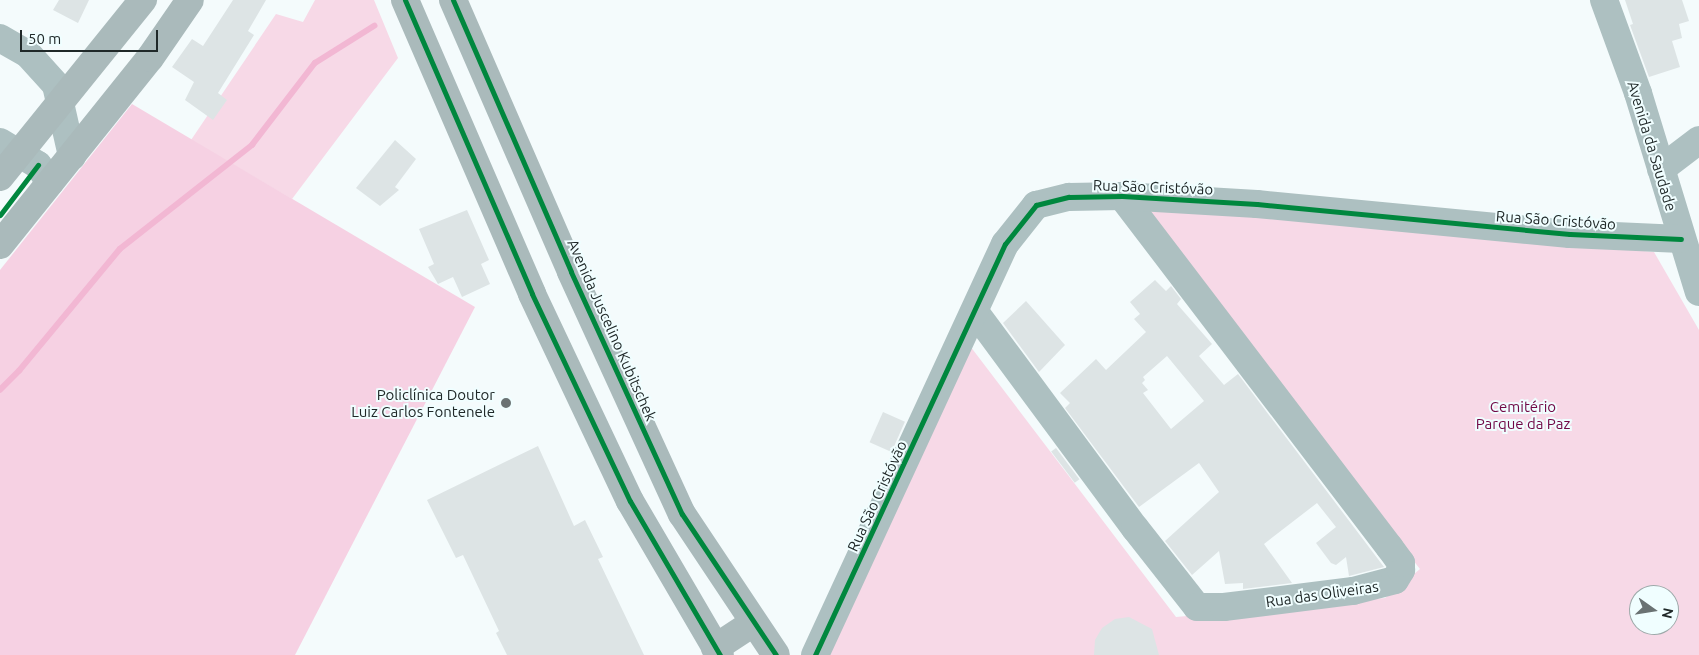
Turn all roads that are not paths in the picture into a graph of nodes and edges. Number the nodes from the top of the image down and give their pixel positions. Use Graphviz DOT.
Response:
graph roads {
  1 [pos="143,0"];
  2 [pos="190,0"];
  3 [pos="405,0"];
  4 [pos="453,0"];
  5 [pos="1604,0"];
  6 [pos="0,38"];
  7 [pos="61,102"];
  8 [pos="1699,140"];
  9 [pos="10,147"];
  10 [pos="72,156"];
  11 [pos="1661,169"];
  12 [pos="0,178"];
  13 [pos="50,182"];
  14 [pos="1122,196"];
  15 [pos="1681,239"];
  16 [pos="0,245"];
  17 [pos="1699,292"];
  18 [pos="975,312"];
  19 [pos="753,623"];
  20 [pos="718,652"];
  21 [pos="776,655"];
  22 [pos="815,655"];
  1 -- 7 [label="main road"];
  2 -- 10 [label="main road"];
  3 -- 20 [label="main road"];
  4 -- 19 [label="main road, Avenida Juscelino Kubitschek"];
  5 -- 11 [label="street, Avenida da Saudade"];
  6 -- 7 [label="street"];
  7 -- 9 [label="main road"];
  7 -- 10 [label="street"];
  8 -- 11 [label="street"];
  9 -- 12 [label="main road"];
  9 -- 13 [label="street"];
  10 -- 13 [label="main road"];
  11 -- 15 [label="street, Avenida da Saudade"];
  13 -- 16 [label="main road"];
  14 -- 15 [label="street, Rua São Cristóvão"];
  14 -- 18 [label="street, Rua São Cristóvão"];
  14 -- 18 [label="street, Rua das Oliveiras"];
  15 -- 17 [label="street, Avenida da Saudade"];
  18 -- 22 [label="street, Rua São Cristóvão"];
  19 -- 20 [label="main road"];
  19 -- 21 [label="main road, Avenida Juscelino Kubitschek"];
}
